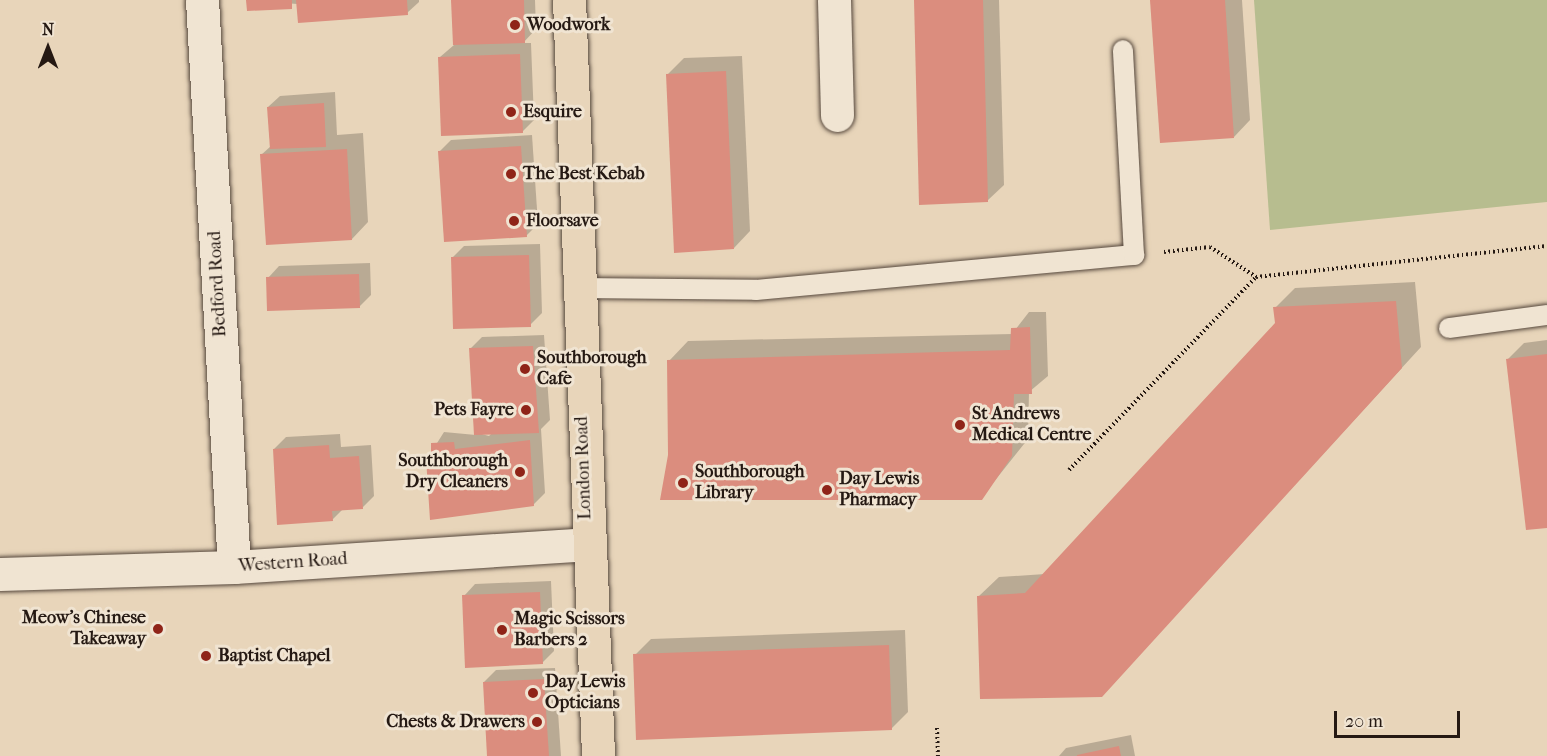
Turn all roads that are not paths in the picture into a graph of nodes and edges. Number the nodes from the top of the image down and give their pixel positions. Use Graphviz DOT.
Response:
graph roads {
  1 [pos="202,0"];
  2 [pos="569,0"];
  3 [pos="834,0"];
  4 [pos="1123,50"];
  5 [pos="837,115"];
  6 [pos="578,288"];
  7 [pos="1547,315"];
  8 [pos="1449,328"];
  9 [pos="586,544"];
  10 [pos="234,567"];
  11 [pos="0,574"];
  12 [pos="598,756"];
  1 -- 10 [label="street, Bedford Road"];
  2 -- 6 [label="highway, London Road"];
  3 -- 5 [label="street"];
  4 -- 6 [label="lane"];
  6 -- 9 [label="highway, London Road"];
  7 -- 8 [label="lane"];
  9 -- 10 [label="street, Western Road"];
  9 -- 12 [label="highway, London Road"];
  10 -- 11 [label="street, Western Road"];
}
